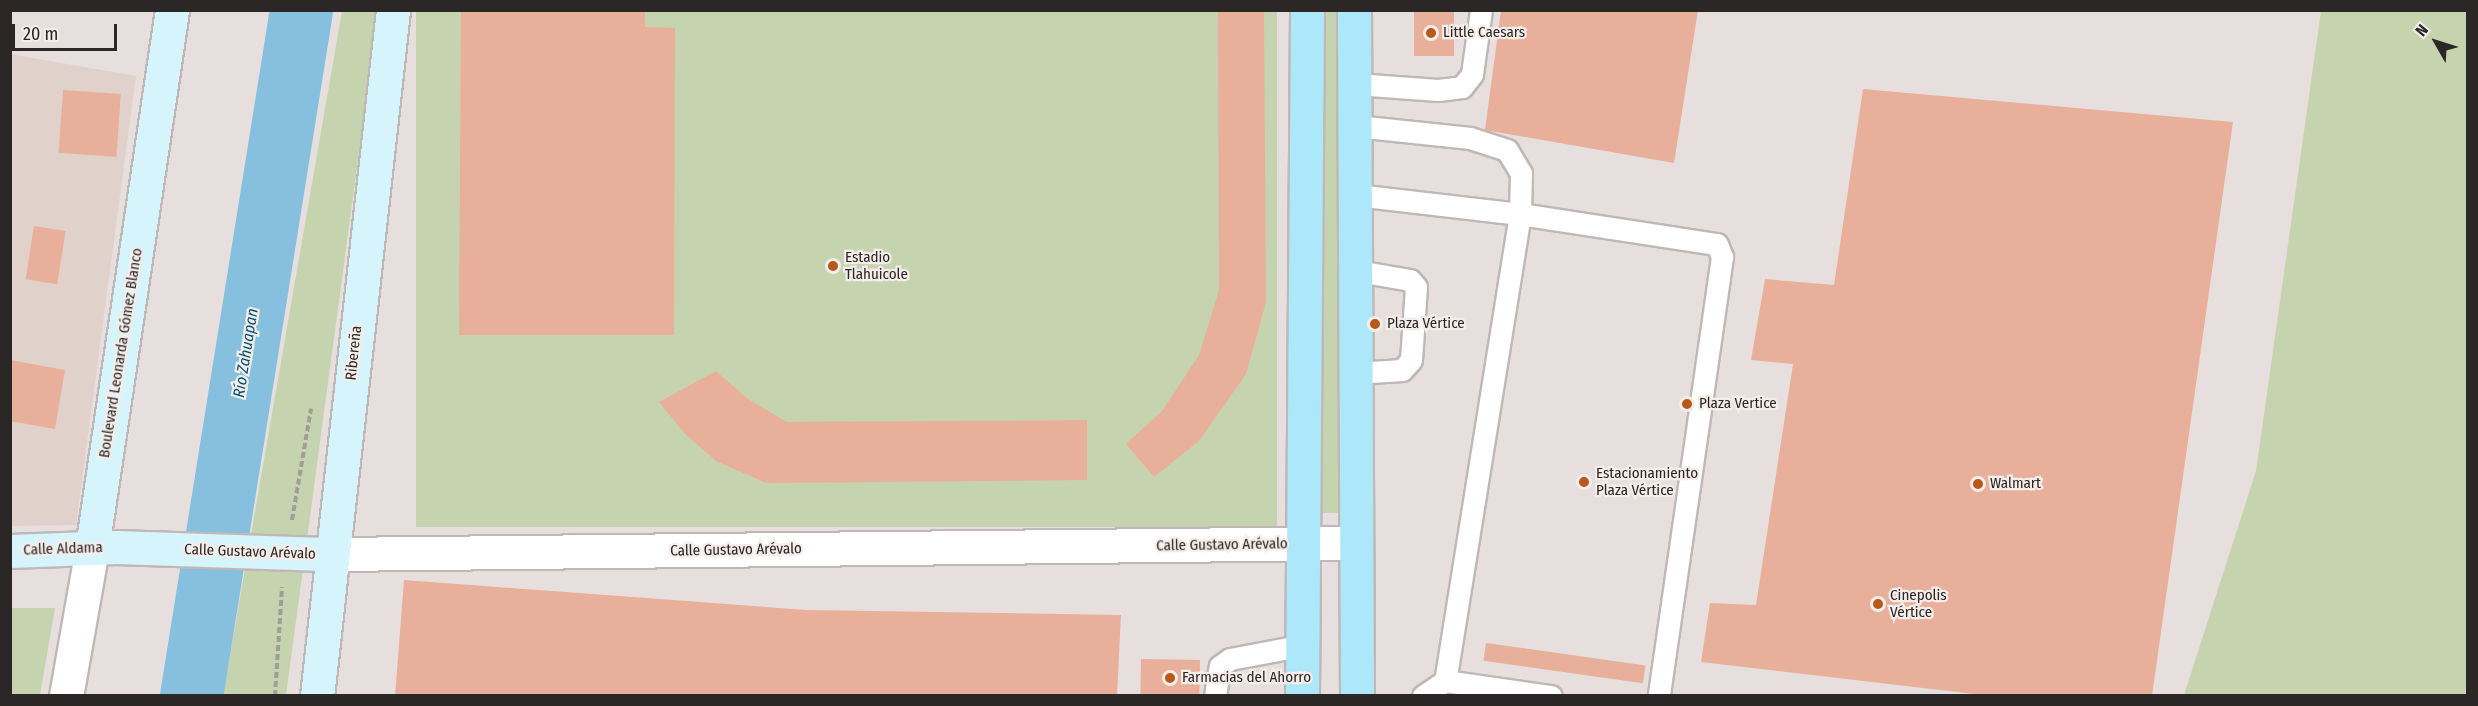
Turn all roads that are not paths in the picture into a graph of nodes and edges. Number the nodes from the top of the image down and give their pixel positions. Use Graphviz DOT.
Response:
graph roads {
  1 [pos="172,10"];
  2 [pos="393,10"];
  3 [pos="1307,10"];
  4 [pos="1354,10"];
  5 [pos="1481,10"];
  6 [pos="1356,84"];
  7 [pos="1356,126"];
  8 [pos="1356,195"];
  9 [pos="1520,214"];
  10 [pos="1358,271"];
  11 [pos="1355,373"];
  12 [pos="1356,543"];
  13 [pos="1306,544"];
  14 [pos="104,548"];
  15 [pos="10,551"];
  16 [pos="332,554"];
  17 [pos="1304,645"];
  18 [pos="1445,681"];
  19 [pos="1519,693"];
  20 [pos="66,696"];
  21 [pos="317,696"];
  22 [pos="1215,696"];
  23 [pos="1302,696"];
  24 [pos="1357,696"];
  25 [pos="1423,696"];
  26 [pos="1551,696"];
  27 [pos="1659,696"];
  1 -- 14 [label="street, Boulevard Leonarda Gómez Blanco"];
  2 -- 16 [label="street, Ribereña"];
  3 -- 13 [label="main road"];
  4 -- 6 [label="main road"];
  5 -- 6 [label="lane"];
  6 -- 7 [label="main road"];
  7 -- 8 [label="main road"];
  7 -- 9 [label="lane"];
  8 -- 9 [label="lane"];
  8 -- 10 [label="main road"];
  9 -- 18 [label="lane"];
  9 -- 27 [label="lane"];
  10 -- 11 [label="main road"];
  10 -- 11 [label="lane"];
  11 -- 12 [label="main road"];
  12 -- 13 [label="street, Calle Gustavo Arévalo"];
  12 -- 24 [label="main road"];
  13 -- 16 [label="street, Calle Gustavo Arévalo"];
  13 -- 17 [label="main road"];
  14 -- 15 [label="street, Calle Aldama"];
  14 -- 16 [label="street, Calle Gustavo Arévalo"];
  14 -- 20 [label="street, Boulevard Leonarda Gómez Blanco"];
  16 -- 21 [label="street, Ribereña"];
  17 -- 22 [label="lane"];
  17 -- 23 [label="main road"];
  18 -- 19 [label="lane"];
  18 -- 25 [label="lane"];
  19 -- 26 [label="lane"];
}
